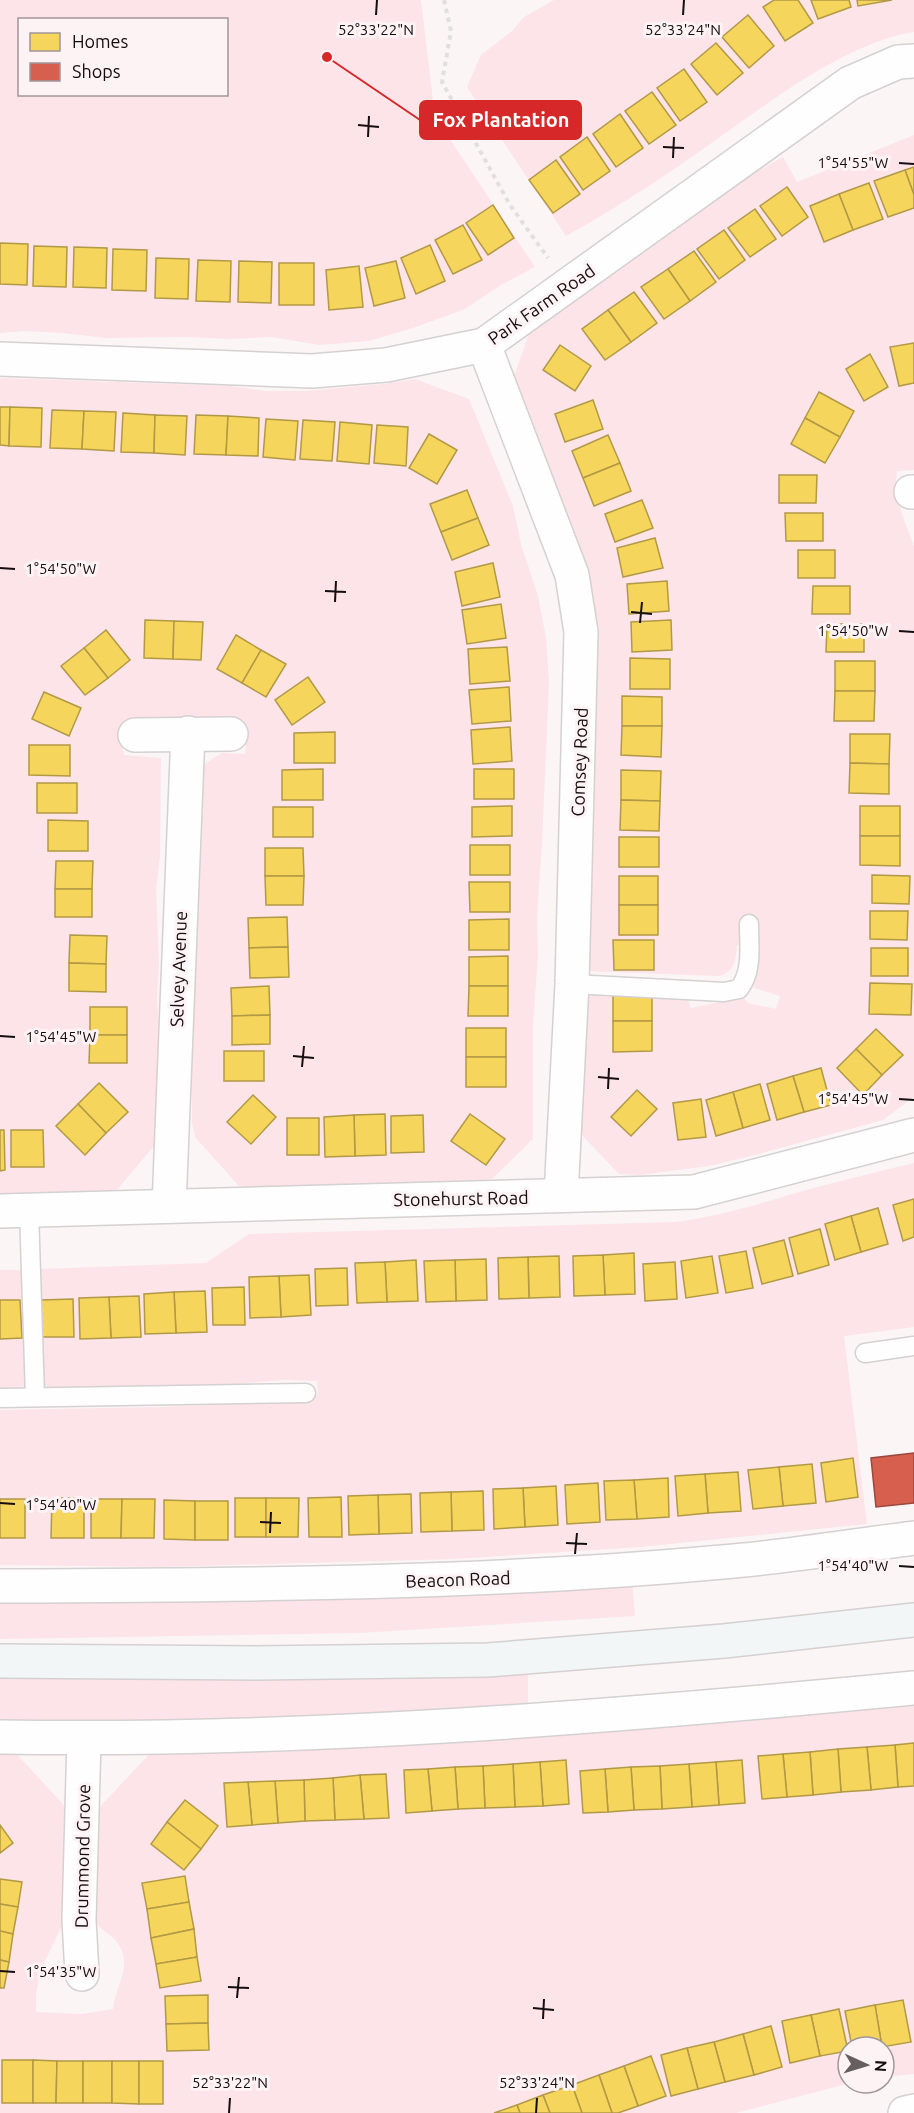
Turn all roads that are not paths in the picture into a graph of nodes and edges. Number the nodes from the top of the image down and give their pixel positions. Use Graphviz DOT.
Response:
graph roads {
  1 [pos="914,61"];
  2 [pos="484,345"];
  3 [pos="0,359"];
  4 [pos="188,733"];
  5 [pos="231,734"];
  6 [pos="135,735"];
  7 [pos="749,924"];
  8 [pos="572,984"];
  9 [pos="914,1135"];
  10 [pos="561,1196"];
  11 [pos="169,1206"];
  12 [pos="14,1210"];
  13 [pos="914,1346"];
  14 [pos="865,1353"];
  15 [pos="306,1393"];
  16 [pos="35,1397"];
  17 [pos="0,1398"];
  18 [pos="914,1538"];
  19 [pos="0,1586"];
  20 [pos="914,1620"];
  21 [pos="0,1661"];
  22 [pos="914,1688"];
  23 [pos="0,1737"];
  24 [pos="84,1738"];
  25 [pos="82,1974"];
  26 [pos="914,2111"];
  27 [pos="905,2113"];
  1 -- 2 [label="street, Park Farm Road"];
  2 -- 3 [label="street, Park Farm Road"];
  2 -- 8 [label="street, Comsey Road"];
  4 -- 5 [label="street"];
  4 -- 6 [label="street"];
  4 -- 11 [label="street, Selvey Avenue"];
  7 -- 8 [label="lane"];
  8 -- 10 [label="street, Comsey Road"];
  9 -- 10 [label="street, Stonehurst Road"];
  10 -- 11 [label="street, Stonehurst Road"];
  11 -- 12 [label="street, Stonehurst Road"];
  12 -- 16 [label="lane"];
  13 -- 14 [label="lane"];
  15 -- 16 [label="lane"];
  16 -- 17 [label="lane"];
  18 -- 19 [label="street, Beacon Road"];
  20 -- 21 [label="main road"];
  22 -- 24 [label="street"];
  23 -- 24 [label="street"];
  24 -- 25 [label="street, Drummond Grove"];
  26 -- 27 [label="street"];
}
